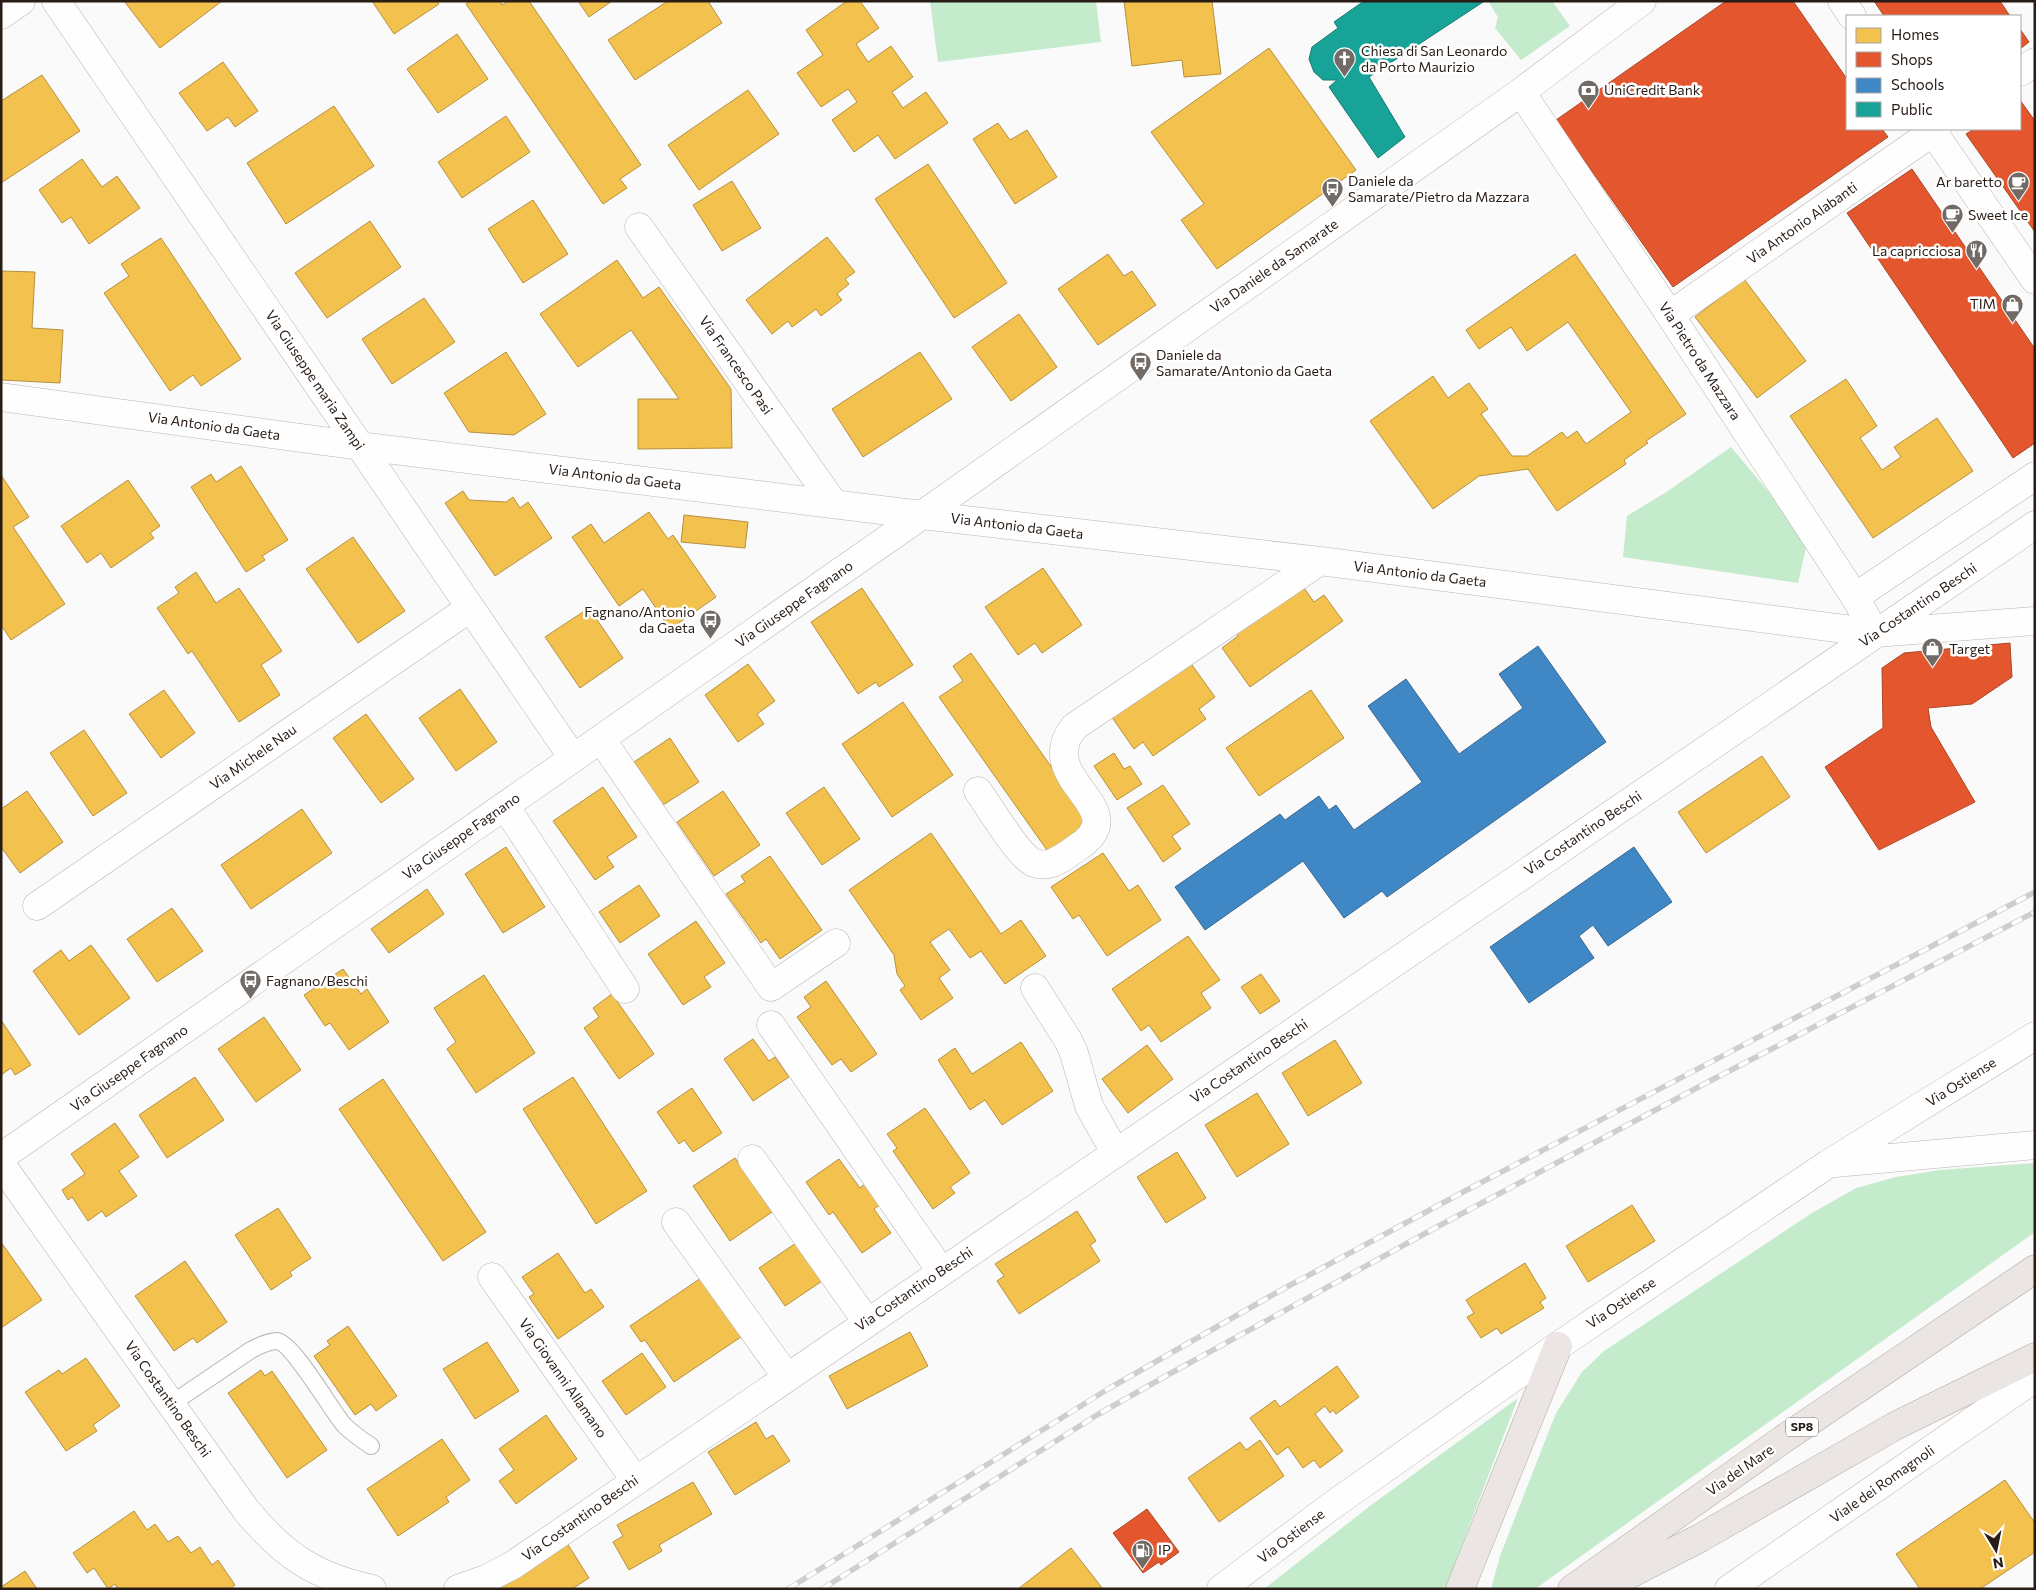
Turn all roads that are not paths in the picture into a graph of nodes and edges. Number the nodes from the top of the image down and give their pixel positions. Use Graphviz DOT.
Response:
graph roads {
  1 [pos="21,1"];
  2 [pos="56,1"];
  3 [pos="1842,1"];
  4 [pos="1627,5"];
  5 [pos="1,15"];
  6 [pos="1851,15"];
  7 [pos="2035,62"];
  8 [pos="2021,71"];
  9 [pos="1521,92"];
  10 [pos="1933,130"];
  11 [pos="639,226"];
  12 [pos="2035,280"];
  13 [pos="1670,315"];
  14 [pos="1,397"];
  15 [pos="360,446"];
  16 [pos="2035,476"];
  17 [pos="834,504"];
  18 [pos="922,515"];
  19 [pos="2035,525"];
  20 [pos="1320,562"];
  21 [pos="1854,597"];
  22 [pos="470,608"];
  23 [pos="2035,621"];
  24 [pos="1875,633"];
  25 [pos="601,738"];
  26 [pos="573,758"];
  27 [pos="978,791"];
  28 [pos="505,806"];
  29 [pos="37,906"];
  30 [pos="836,943"];
  31 [pos="1035,988"];
  32 [pos="625,989"];
  33 [pos="770,1025"];
  34 [pos="2035,1036"];
  35 [pos="2035,1145"];
  36 [pos="1115,1152"];
  37 [pos="1,1157"];
  38 [pos="752,1159"];
  39 [pos="1,1164"];
  40 [pos="1828,1164"];
  41 [pos="676,1222"];
  42 [pos="2035,1269"];
  43 [pos="941,1271"];
  44 [pos="492,1277"];
  45 [pos="867,1322"];
  46 [pos="1558,1346"];
  47 [pos="2035,1357"];
  48 [pos="786,1376"];
  49 [pos="2035,1378"];
  50 [pos="171,1404"];
  51 [pos="371,1446"];
  52 [pos="635,1480"];
  53 [pos="372,1589"];
  54 [pos="458,1589"];
  55 [pos="1221,1589"];
  56 [pos="1460,1589"];
  57 [pos="1572,1589"];
  58 [pos="1601,1589"];
  59 [pos="1729,1589"];
  1 -- 5 [label="street"];
  2 -- 15 [label="street, Via Giuseppe maria Zampi"];
  3 -- 6 [label="street"];
  4 -- 9 [label="street, Via Daniele da Samarate"];
  7 -- 8 [label="street"];
  9 -- 13 [label="street, Via Pietro da Mazzara"];
  9 -- 18 [label="street, Via Daniele da Samarate"];
  10 -- 12 [label="street"];
  10 -- 13 [label="street, Via Antonio Alabanti"];
  11 -- 17 [label="street, Via Francesco Pasi"];
  13 -- 21 [label="street, Via Pietro da Mazzara"];
  14 -- 15 [label="street, Via Antonio da Gaeta"];
  15 -- 17 [label="street, Via Antonio da Gaeta"];
  15 -- 22 [label="street, Via Giuseppe maria Zampi"];
  16 -- 21 [label="street"];
  17 -- 18 [label="street, Via Antonio da Gaeta"];
  18 -- 20 [label="street, Via Antonio da Gaeta"];
  18 -- 25 [label="street, Via Giuseppe Fagnano"];
  19 -- 24 [label="street, Via Costantino Beschi"];
  20 -- 24 [label="street, Via Antonio da Gaeta"];
  20 -- 27 [label="street"];
  21 -- 24 [label="street, Via Pietro da Mazzara"];
  22 -- 26 [label="street, Via Giuseppe maria Zampi"];
  22 -- 29 [label="street, Via Michele Nau"];
  23 -- 24 [label="street, Via Antonio da Gaeta"];
  24 -- 36 [label="street, Via Costantino Beschi"];
  25 -- 26 [label="street, Via Giuseppe Fagnano"];
  25 -- 30 [label="street"];
  26 -- 28 [label="street, Via Giuseppe Fagnano"];
  28 -- 32 [label="street"];
  28 -- 37 [label="street, Via Giuseppe Fagnano"];
  31 -- 36 [label="street"];
  33 -- 43 [label="street"];
  34 -- 40 [label="street, Via Ostiense"];
  35 -- 40 [label="street"];
  36 -- 43 [label="street, Via Costantino Beschi"];
  38 -- 45 [label="street"];
  39 -- 50 [label="street, Via Costantino Beschi"];
  40 -- 46 [label="street, Via Ostiense"];
  41 -- 48 [label="street"];
  42 -- 57 [label="main road, Via del Mare / SP8"];
  43 -- 45 [label="street, Via Costantino Beschi"];
  44 -- 52 [label="street, Via Giovanni Allamano"];
  45 -- 48 [label="street, Via Costantino Beschi"];
  46 -- 55 [label="street, Via Ostiense"];
  46 -- 56 [label="main road"];
  47 -- 58 [label="main road"];
  48 -- 52 [label="street, Via Costantino Beschi"];
  49 -- 59 [label="street, Viale dei Romagnoli"];
  50 -- 51 [label="lane"];
  50 -- 53 [label="street, Via Costantino Beschi"];
  52 -- 54 [label="street, Via Costantino Beschi"];
}
